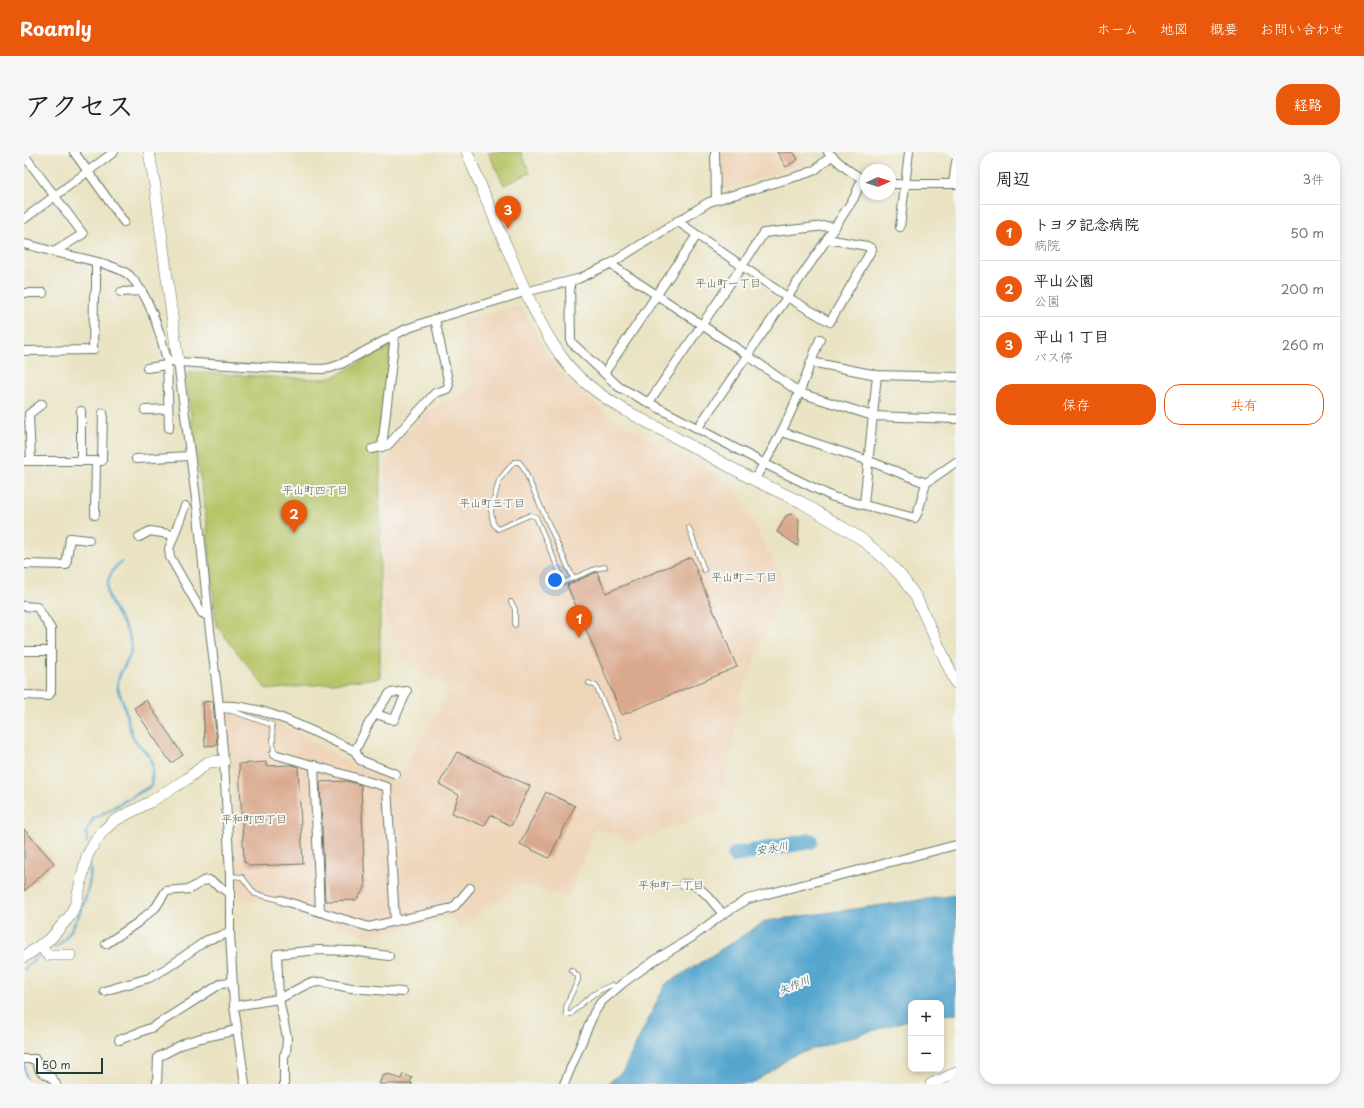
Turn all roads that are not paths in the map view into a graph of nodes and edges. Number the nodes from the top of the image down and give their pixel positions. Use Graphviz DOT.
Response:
graph roads {
  1 [pos="74,152"];
  2 [pos="114,152"];
  3 [pos="149,152"];
  4 [pos="466,152"];
  5 [pos="715,152"];
  6 [pos="909,152"];
  7 [pos="830,154"];
  8 [pos="24,155"];
  9 [pos="956,162"];
  10 [pos="88,171"];
  11 [pos="860,177"];
  12 [pos="896,184"];
  13 [pos="955,184"];
  14 [pos="904,185"];
  15 [pos="860,187"];
  16 [pos="55,196"];
  17 [pos="716,199"];
  18 [pos="24,219"];
  19 [pos="677,221"];
  20 [pos="124,222"];
  21 [pos="835,227"];
  22 [pos="900,227"];
  23 [pos="697,235"];
  24 [pos="827,239"];
  25 [pos="24,244"];
  26 [pos="54,252"];
  27 [pos="96,262"];
  28 [pos="610,264"];
  29 [pos="742,266"];
  30 [pos="570,282"];
  31 [pos="142,291"];
  32 [pos="121,292"];
  33 [pos="525,292"];
  34 [pos="24,293"];
  35 [pos="44,293"];
  36 [pos="656,295"];
  37 [pos="787,297"];
  38 [pos="435,319"];
  39 [pos="701,326"];
  40 [pos="393,335"];
  41 [pos="820,339"];
  42 [pos="24,351"];
  43 [pos="747,355"];
  44 [pos="170,362"];
  45 [pos="811,362"];
  46 [pos="147,368"];
  47 [pos="605,372"];
  48 [pos="877,375"];
  49 [pos="956,376"];
  50 [pos="168,388"];
  51 [pos="181,388"];
  52 [pos="800,393"];
  53 [pos="649,402"];
  54 [pos="42,404"];
  55 [pos="168,409"];
  56 [pos="145,410"];
  57 [pos="81,411"];
  58 [pos="103,413"];
  59 [pos="873,416"];
  60 [pos="956,419"];
  61 [pos="169,428"];
  62 [pos="697,429"];
  63 [pos="782,432"];
  64 [pos="382,447"];
  65 [pos="372,449"];
  66 [pos="189,456"];
  67 [pos="136,459"];
  68 [pos="28,461"];
  69 [pos="80,461"];
  70 [pos="96,461"];
  71 [pos="868,461"];
  72 [pos="956,462"];
  73 [pos="765,464"];
  74 [pos="754,480"];
  75 [pos="926,483"];
  76 [pos="864,504"];
  77 [pos="185,506"];
  78 [pos="95,515"];
  79 [pos="688,528"];
  80 [pos="174,535"];
  81 [pos="139,537"];
  82 [pos="89,540"];
  83 [pos="24,564"];
  84 [pos="605,568"];
  85 [pos="704,570"];
  86 [pos="572,576"];
  87 [pos="563,580"];
  88 [pos="557,585"];
  89 [pos="511,602"];
  90 [pos="24,606"];
  91 [pos="208,616"];
  92 [pos="514,625"];
  93 [pos="24,651"];
  94 [pos="51,651"];
  95 [pos="589,683"];
  96 [pos="956,683"];
  97 [pos="24,695"];
  98 [pos="220,708"];
  99 [pos="376,714"];
  100 [pos="619,738"];
  101 [pos="355,751"];
  102 [pos="274,754"];
  103 [pos="224,761"];
  104 [pos="314,765"];
  105 [pos="396,774"];
  106 [pos="956,845"];
  107 [pos="230,876"];
  108 [pos="683,884"];
  109 [pos="470,888"];
  110 [pos="229,893"];
  111 [pos="281,900"];
  112 [pos="320,912"];
  113 [pos="723,914"];
  114 [pos="395,921"];
  115 [pos="230,932"];
  116 [pos="106,944"];
  117 [pos="40,945"];
  118 [pos="70,955"];
  119 [pos="389,956"];
  120 [pos="24,957"];
  121 [pos="571,970"];
  122 [pos="232,982"];
  123 [pos="618,987"];
  124 [pos="104,991"];
  125 [pos="402,992"];
  126 [pos="279,998"];
  127 [pos="234,1006"];
  128 [pos="237,1030"];
  129 [pos="119,1040"];
  130 [pos="27,1059"];
  131 [pos="953,1078"];
  132 [pos="56,1084"];
  133 [pos="157,1084"];
  134 [pos="245,1084"];
  135 [pos="284,1084"];
  136 [pos="564,1084"];
  137 [pos="931,1084"];
  1 -- 10 [label="street"];
  2 -- 10 [label="street"];
  3 -- 44 [label="street"];
  4 -- 33 [label="street"];
  5 -- 17 [label="street"];
  6 -- 14 [label="street"];
  7 -- 11 [label="street"];
  7 -- 17 [label="street"];
  8 -- 16 [label="street"];
  9 -- 13 [label="street"];
  10 -- 16 [label="street"];
  10 -- 20 [label="street"];
  12 -- 14 [label="street"];
  13 -- 14 [label="street"];
  14 -- 22 [label="street"];
  15 -- 21 [label="street"];
  16 -- 18 [label="street"];
  16 -- 26 [label="street"];
  17 -- 19 [label="street"];
  19 -- 23 [label="street"];
  19 -- 28 [label="street"];
  21 -- 24 [label="street"];
  21 -- 29 [label="street"];
  23 -- 29 [label="street"];
  23 -- 36 [label="street"];
  24 -- 37 [label="street"];
  24 -- 37 [label="street"];
  25 -- 26 [label="street"];
  26 -- 27 [label="street"];
  27 -- 31 [label="street"];
  27 -- 42 [label="street"];
  28 -- 30 [label="street"];
  28 -- 36 [label="street"];
  29 -- 37 [label="street"];
  29 -- 39 [label="street"];
  30 -- 33 [label="street"];
  30 -- 47 [label="street"];
  31 -- 32 [label="street"];
  31 -- 44 [label="street"];
  33 -- 38 [label="street"];
  33 -- 74 [label="street"];
  34 -- 35 [label="street"];
  36 -- 39 [label="street"];
  36 -- 47 [label="street"];
  37 -- 43 [label="street"];
  38 -- 40 [label="street"];
  38 -- 64 [label="street"];
  39 -- 43 [label="street"];
  39 -- 53 [label="street"];
  40 -- 44 [label="street"];
  40 -- 64 [label="street"];
  41 -- 45 [label="street"];
  43 -- 52 [label="street"];
  43 -- 62 [label="street"];
  44 -- 46 [label="street"];
  44 -- 50 [label="street"];
  44 -- 51 [label="street"];
  45 -- 48 [label="street"];
  45 -- 52 [label="street"];
  47 -- 53 [label="street"];
  48 -- 49 [label="street"];
  48 -- 59 [label="street"];
  50 -- 51 [label="street"];
  50 -- 55 [label="street"];
  51 -- 66 [label="street"];
  52 -- 59 [label="street"];
  52 -- 63 [label="street"];
  53 -- 62 [label="street"];
  54 -- 68 [label="street"];
  55 -- 56 [label="street"];
  55 -- 61 [label="street"];
  57 -- 69 [label="street"];
  58 -- 70 [label="street"];
  59 -- 60 [label="street"];
  59 -- 71 [label="street"];
  62 -- 73 [label="street"];
  63 -- 71 [label="street"];
  63 -- 73 [label="street"];
  64 -- 65 [label="street"];
  66 -- 67 [label="street"];
  66 -- 91 [label="street"];
  68 -- 69 [label="street"];
  69 -- 70 [label="street"];
  70 -- 78 [label="street"];
  71 -- 75 [label="street"];
  71 -- 76 [label="street"];
  72 -- 75 [label="street"];
  73 -- 74 [label="street"];
  73 -- 76 [label="street"];
  74 -- 96 [label="street"];
  75 -- 76 [label="street"];
  77 -- 80 [label="street"];
  79 -- 85 [label="lane"];
  80 -- 81 [label="street"];
  80 -- 91 [label="street"];
  82 -- 83 [label="street"];
  84 -- 88 [label="lane"];
  86 -- 87 [label="lane"];
  89 -- 92 [label="lane"];
  90 -- 94 [label="street"];
  91 -- 98 [label="street"];
  93 -- 94 [label="street"];
  94 -- 97 [label="street"];
  95 -- 100 [label="lane"];
  98 -- 101 [label="street"];
  98 -- 102 [label="lane"];
  98 -- 103 [label="street"];
  99 -- 101 [label="street"];
  101 -- 105 [label="street"];
  102 -- 104 [label="street"];
  103 -- 107 [label="street"];
  103 -- 117 [label="street"];
  104 -- 112 [label="street"];
  104 -- 114 [label="street"];
  106 -- 113 [label="street"];
  107 -- 110 [label="street"];
  107 -- 111 [label="lane"];
  108 -- 113 [label="street"];
  109 -- 114 [label="street"];
  110 -- 115 [label="street"];
  110 -- 116 [label="street"];
  111 -- 112 [label="street"];
  112 -- 114 [label="street"];
  113 -- 123 [label="street"];
  115 -- 122 [label="street"];
  115 -- 124 [label="street"];
  117 -- 118 [label="street"];
  117 -- 120 [label="street"];
  119 -- 126 [label="street"];
  121 -- 123 [label="lane"];
  122 -- 127 [label="street"];
  122 -- 129 [label="street"];
  123 -- 136 [label="street"];
  125 -- 126 [label="street"];
  126 -- 127 [label="street"];
  126 -- 135 [label="street"];
  127 -- 128 [label="street"];
  128 -- 133 [label="street"];
  128 -- 134 [label="street"];
  130 -- 132 [label="street"];
  131 -- 137 [label="street"];
}
